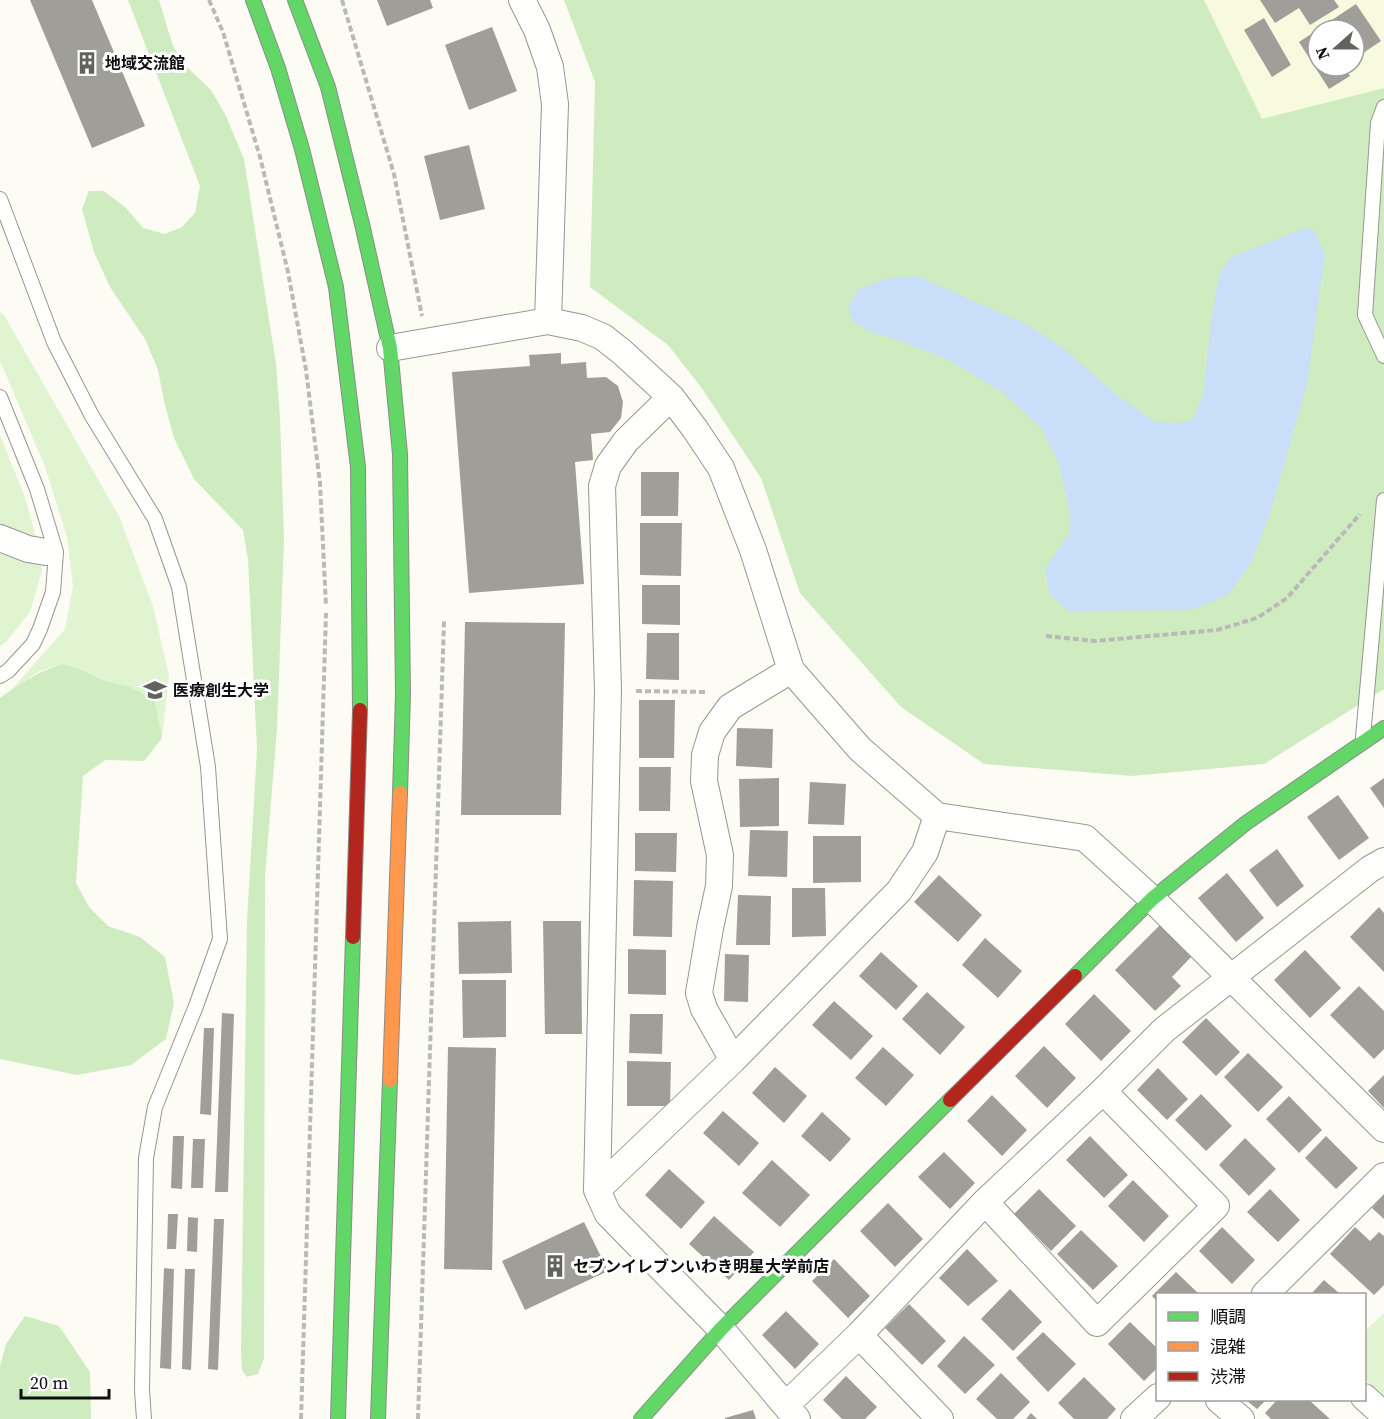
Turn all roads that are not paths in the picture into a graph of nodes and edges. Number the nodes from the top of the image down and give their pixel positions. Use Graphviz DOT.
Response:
graph roads {
  1 [pos="253,0"];
  2 [pos="295,0"];
  3 [pos="522,0"];
  4 [pos="1384,107"];
  5 [pos="0,199"];
  6 [pos="548,321"];
  7 [pos="390,348"];
  8 [pos="1384,356"];
  9 [pos="0,397"];
  10 [pos="670,397"];
  11 [pos="1384,500"];
  12 [pos="0,538"];
  13 [pos="46,552"];
  14 [pos="791,670"];
  15 [pos="0,676"];
  16 [pos="1384,728"];
  17 [pos="1363,742"];
  18 [pos="937,816"];
  19 [pos="1384,861"];
  20 [pos="1152,899"];
  21 [pos="1229,977"];
  22 [pos="733,1060"];
  23 [pos="1103,1091"];
  24 [pos="1384,1130"];
  25 [pos="1384,1176"];
  26 [pos="597,1190"];
  27 [pos="985,1202"];
  28 [pos="1266,1293"];
  29 [pos="721,1329"];
  30 [pos="859,1335"];
  31 [pos="1156,1399"];
  32 [pos="1366,1399"];
  33 [pos="1220,1401"];
  34 [pos="791,1412"];
  35 [pos="1384,1415"];
  36 [pos="646,1417"];
  37 [pos="144,1419"];
  38 [pos="338,1419"];
  39 [pos="378,1419"];
  40 [pos="940,1419"];
  41 [pos="1134,1419"];
  42 [pos="1240,1419"];
  1 -- 38 [label="street"];
  2 -- 7 [label="street"];
  3 -- 6 [label="street"];
  4 -- 8 [label="lane"];
  5 -- 37 [label="lane"];
  6 -- 7 [label="street"];
  6 -- 10 [label="street"];
  7 -- 39 [label="street"];
  9 -- 15 [label="lane"];
  10 -- 14 [label="street"];
  10 -- 26 [label="street"];
  11 -- 17 [label="lane"];
  12 -- 13 [label="street"];
  14 -- 18 [label="street"];
  14 -- 22 [label="street"];
  16 -- 17 [label="street"];
  17 -- 20 [label="street"];
  18 -- 20 [label="street"];
  18 -- 22 [label="street"];
  19 -- 21 [label="street"];
  20 -- 21 [label="street"];
  20 -- 29 [label="street"];
  21 -- 23 [label="street"];
  21 -- 24 [label="street"];
  22 -- 26 [label="street"];
  23 -- 27 [label="street"];
  23 -- 27 [label="street"];
  25 -- 28 [label="street"];
  26 -- 29 [label="street"];
  27 -- 30 [label="street"];
  29 -- 34 [label="street"];
  29 -- 36 [label="street"];
  30 -- 34 [label="street"];
  30 -- 40 [label="street"];
  31 -- 41 [label="street"];
  32 -- 35 [label="street"];
  33 -- 42 [label="street"];
}
